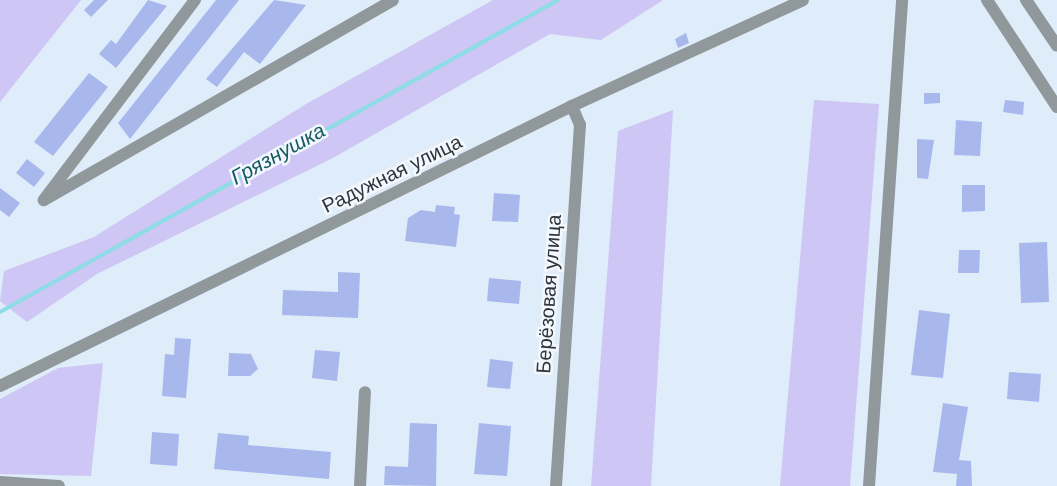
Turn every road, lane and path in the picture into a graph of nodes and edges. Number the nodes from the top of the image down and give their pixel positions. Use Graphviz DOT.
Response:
graph roads {
  1 [pos="195,0"];
  2 [pos="393,0"];
  3 [pos="803,0"];
  4 [pos="902,0"];
  5 [pos="987,0"];
  6 [pos="1026,0"];
  7 [pos="1057,46"];
  8 [pos="572,106"];
  9 [pos="1057,107"];
  10 [pos="0,386"];
  11 [pos="365,392"];
  12 [pos="0,482"];
  13 [pos="59,486"];
  14 [pos="360,486"];
  15 [pos="556,486"];
  16 [pos="869,486"];
  1 -- 2 [label="street"];
  3 -- 8 [label="street, Радужная улица"];
  4 -- 16 [label="street"];
  5 -- 9 [label="street"];
  6 -- 7 [label="street"];
  8 -- 10 [label="street, Радужная улица"];
  8 -- 15 [label="street, Берёзовая улица"];
  11 -- 14 [label="street"];
  12 -- 13 [label="street"];
}
